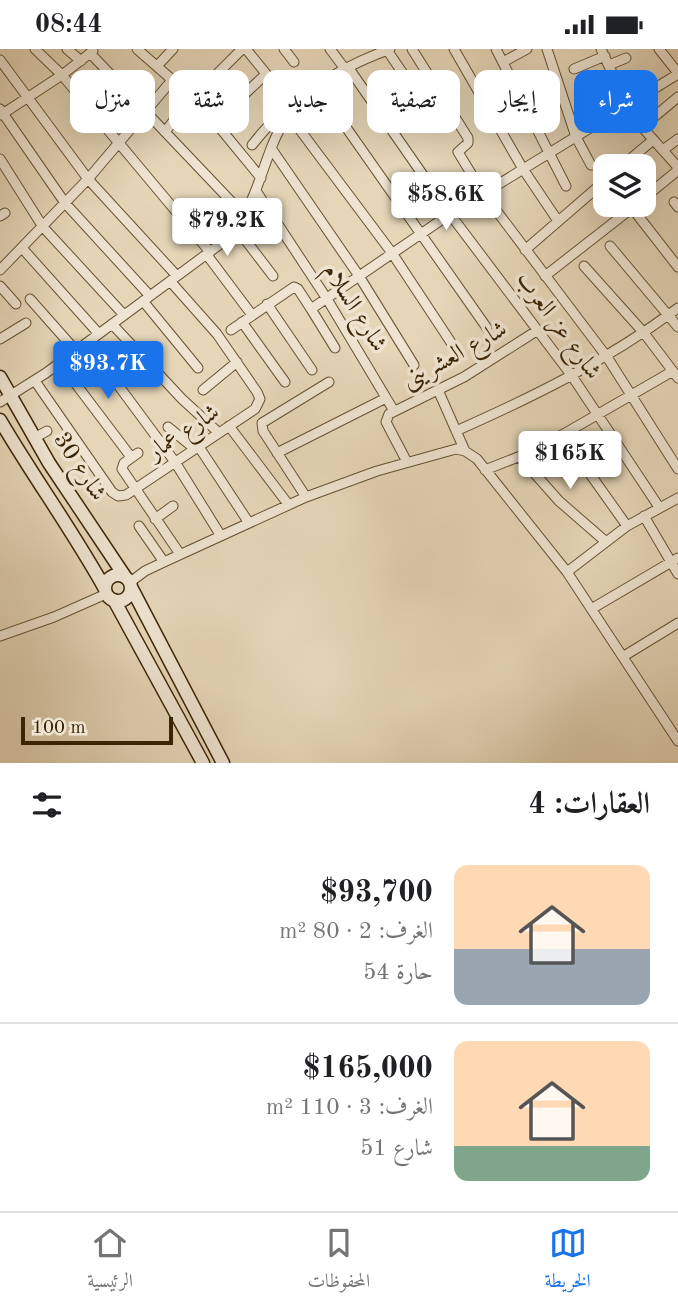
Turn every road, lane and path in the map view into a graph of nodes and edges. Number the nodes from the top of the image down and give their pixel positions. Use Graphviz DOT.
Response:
graph roads {
  1 [pos="35,49"];
  2 [pos="68,49"];
  3 [pos="137,49"];
  4 [pos="173,49"];
  5 [pos="244,49"];
  6 [pos="284,49"];
  7 [pos="330,49"];
  8 [pos="412,49"];
  9 [pos="454,49"];
  10 [pos="496,49"];
  11 [pos="527,49"];
  12 [pos="547,49"];
  13 [pos="659,49"];
  14 [pos="385,50"];
  15 [pos="92,51"];
  16 [pos="603,52"];
  17 [pos="626,58"];
  18 [pos="0,60"];
  19 [pos="81,61"];
  20 [pos="294,62"];
  21 [pos="503,62"];
  22 [pos="158,65"];
  23 [pos="609,65"];
  24 [pos="347,68"];
  25 [pos="574,69"];
  26 [pos="109,70"];
  27 [pos="222,70"];
  28 [pos="344,70"];
  29 [pos="399,70"];
  30 [pos="611,70"];
  31 [pos="263,71"];
  32 [pos="678,74"];
  33 [pos="62,75"];
  34 [pos="169,75"];
  35 [pos="263,77"];
  36 [pos="169,84"];
  37 [pos="658,86"];
  38 [pos="249,90"];
  39 [pos="29,97"];
  40 [pos="678,97"];
  41 [pos="155,100"];
  42 [pos="1,113"];
  43 [pos="658,114"];
  44 [pos="155,122"];
  45 [pos="169,127"];
  46 [pos="165,132"];
  47 [pos="129,133"];
  48 [pos="226,133"];
  49 [pos="263,133"];
  50 [pos="279,133"];
  51 [pos="303,133"];
  52 [pos="350,133"];
  53 [pos="582,133"];
  54 [pos="648,133"];
  55 [pos="576,137"];
  56 [pos="653,139"];
  57 [pos="678,139"];
  58 [pos="120,144"];
  59 [pos="252,145"];
  60 [pos="271,148"];
  61 [pos="663,150"];
  62 [pos="549,154"];
  63 [pos="636,154"];
  64 [pos="0,159"];
  65 [pos="591,165"];
  66 [pos="523,169"];
  67 [pos="261,178"];
  68 [pos="88,179"];
  69 [pos="566,186"];
  70 [pos="656,188"];
  71 [pos="256,191"];
  72 [pos="593,191"];
  73 [pos="483,193"];
  74 [pos="65,203"];
  75 [pos="450,213"];
  76 [pos="245,216"];
  77 [pos="620,217"];
  78 [pos="642,217"];
  79 [pos="558,221"];
  80 [pos="43,226"];
  81 [pos="237,229"];
  82 [pos="420,233"];
  83 [pos="610,246"];
  84 [pos="22,248"];
  85 [pos="525,250"];
  86 [pos="392,253"];
  87 [pos="208,254"];
  88 [pos="584,266"];
  89 [pos="678,267"];
  90 [pos="0,271"];
  91 [pos="359,276"];
  92 [pos="545,276"];
  93 [pos="273,277"];
  94 [pos="174,279"];
  95 [pos="0,286"];
  96 [pos="30,299"];
  97 [pos="147,299"];
  98 [pos="327,299"];
  99 [pos="16,304"];
  100 [pos="267,305"];
  101 [pos="311,309"];
  102 [pos="678,309"];
  103 [pos="124,315"];
  104 [pos="252,315"];
  105 [pos="668,316"];
  106 [pos="242,322"];
  107 [pos="26,323"];
  108 [pos="112,324"];
  109 [pos="678,327"];
  110 [pos="487,328"];
  111 [pos="231,330"];
  112 [pos="538,330"];
  113 [pos="644,333"];
  114 [pos="99,334"];
  115 [pos="0,339"];
  116 [pos="87,343"];
  117 [pos="454,347"];
  118 [pos="335,348"];
  119 [pos="76,351"];
  120 [pos="607,357"];
  121 [pos="237,362"];
  122 [pos="60,363"];
  123 [pos="414,365"];
  124 [pos="198,368"];
  125 [pos="312,370"];
  126 [pos="675,375"];
  127 [pos="572,376"];
  128 [pos="0,377"];
  129 [pos="35,381"];
  130 [pos="285,382"];
  131 [pos="329,382"];
  132 [pos="203,390"];
  133 [pos="438,390"];
  134 [pos="632,395"];
  135 [pos="386,398"];
  136 [pos="5,399"];
  137 [pos="392,412"];
  138 [pos="598,414"];
  139 [pos="0,421"];
  140 [pos="229,426"];
  141 [pos="168,427"];
  142 [pos="47,431"];
  143 [pos="456,431"];
  144 [pos="219,433"];
  145 [pos="34,438"];
  146 [pos="197,448"];
  147 [pos="465,451"];
  148 [pos="277,453"];
  149 [pos="520,457"];
  150 [pos="578,457"];
  151 [pos="175,462"];
  152 [pos="407,462"];
  153 [pos="678,469"];
  154 [pos="485,470"];
  155 [pos="135,489"];
  156 [pos="306,497"];
  157 [pos="678,498"];
  158 [pos="288,504"];
  159 [pos="173,506"];
  160 [pos="659,507"];
  161 [pos="644,516"];
  162 [pos="155,519"];
  163 [pos="249,523"];
  164 [pos="139,526"];
  165 [pos="627,526"];
  166 [pos="221,536"];
  167 [pos="605,541"];
  168 [pos="180,554"];
  169 [pos="675,560"];
  170 [pos="164,562"];
  171 [pos="567,572"];
  172 [pos="678,574"];
  173 [pos="129,583"];
  174 [pos="108,594"];
  175 [pos="593,608"];
  176 [pos="676,628"];
  177 [pos="0,636"];
  178 [pos="624,656"];
  179 [pos="678,741"];
  180 [pos="203,763"];
  181 [pos="223,763"];
  1 -- 33 [label="street"];
  2 -- 19 [label="street"];
  3 -- 22 [label="street"];
  4 -- 22 [label="street"];
  5 -- 27 [label="street"];
  5 -- 31 [label="street"];
  6 -- 20 [label="street"];
  7 -- 24 [label="street, شارع عز العرب"];
  8 -- 73 [label="street"];
  9 -- 66 [label="street"];
  10 -- 21 [label="street"];
  11 -- 21 [label="street"];
  12 -- 55 [label="street"];
  13 -- 32 [label="street"];
  14 -- 24 [label="street"];
  14 -- 29 [label="street"];
  15 -- 19 [label="street"];
  15 -- 26 [label="street"];
  16 -- 23 [label="street"];
  16 -- 25 [label="street"];
  17 -- 23 [label="street"];
  18 -- 39 [label="street"];
  19 -- 33 [label="street"];
  21 -- 62 [label="street"];
  22 -- 34 [label="street"];
  23 -- 30 [label="street"];
  24 -- 28 [label="street"];
  24 -- 75 [label="street, شارع عز العرب"];
  32 -- 37 [label="street"];
  33 -- 39 [label="street"];
  33 -- 58 [label="street"];
  35 -- 38 [label="street"];
  36 -- 41 [label="street"];
  39 -- 42 [label="street"];
  39 -- 68 [label="street"];
  40 -- 43 [label="street"];
  42 -- 74 [label="street"];
  44 -- 46 [label="street"];
  45 -- 46 [label="street"];
  46 -- 76 [label="street"];
  47 -- 58 [label="street"];
  48 -- 67 [label="street"];
  49 -- 59 [label="street"];
  50 -- 60 [label="street"];
  51 -- 86 [label="street"];
  52 -- 82 [label="street"];
  53 -- 55 [label="street"];
  54 -- 56 [label="street"];
  55 -- 62 [label="street"];
  55 -- 65 [label="street"];
  56 -- 61 [label="street"];
  56 -- 63 [label="street"];
  57 -- 61 [label="street"];
  58 -- 68 [label="street"];
  58 -- 87 [label="street"];
  60 -- 67 [label="street"];
  60 -- 91 [label="street"];
  61 -- 70 [label="street"];
  62 -- 66 [label="street"];
  62 -- 69 [label="street"];
  64 -- 80 [label="street"];
  66 -- 73 [label="street"];
  66 -- 79 [label="street"];
  67 -- 71 [label="street"];
  68 -- 74 [label="street"];
  68 -- 94 [label="street"];
  71 -- 76 [label="street"];
  71 -- 98 [label="street, شارع السلام"];
  72 -- 79 [label="street"];
  73 -- 75 [label="street"];
  73 -- 85 [label="street"];
  74 -- 80 [label="street"];
  74 -- 97 [label="street"];
  75 -- 82 [label="street"];
  75 -- 112 [label="street, شارع عز العرب"];
  76 -- 81 [label="street"];
  77 -- 92 [label="street"];
  78 -- 89 [label="street"];
  79 -- 85 [label="street"];
  80 -- 84 [label="street"];
  80 -- 103 [label="street"];
  81 -- 87 [label="street"];
  81 -- 93 [label="street"];
  82 -- 86 [label="street"];
  82 -- 110 [label="street"];
  83 -- 105 [label="street"];
  84 -- 90 [label="street"];
  84 -- 114 [label="street"];
  85 -- 92 [label="street"];
  86 -- 91 [label="street"];
  86 -- 117 [label="street"];
  87 -- 94 [label="street"];
  87 -- 104 [label="street"];
  88 -- 113 [label="street"];
  91 -- 98 [label="street"];
  91 -- 123 [label="street"];
  92 -- 120 [label="street"];
  94 -- 97 [label="street"];
  94 -- 121 [label="street"];
  95 -- 99 [label="street"];
  96 -- 119 [label="street"];
  97 -- 103 [label="street"];
  97 -- 124 [label="street"];
  98 -- 101 [label="street"];
  98 -- 135 [label="street, شارع السلام"];
  100 -- 101 [label="street"];
  100 -- 104 [label="street"];
  100 -- 125 [label="street"];
  101 -- 118 [label="street"];
  102 -- 105 [label="street"];
  103 -- 108 [label="street"];
  104 -- 106 [label="street"];
  105 -- 109 [label="street"];
  105 -- 113 [label="street"];
  106 -- 111 [label="street"];
  106 -- 130 [label="street"];
  107 -- 115 [label="street"];
  108 -- 114 [label="street"];
  108 -- 144 [label="street"];
  112 -- 127 [label="street, شارع عز العرب"];
  112 -- 133 [label="street, شارع العشرينى"];
  113 -- 120 [label="street"];
  113 -- 126 [label="street"];
  114 -- 116 [label="street"];
  116 -- 119 [label="street"];
  116 -- 151 [label="street"];
  119 -- 122 [label="street"];
  120 -- 127 [label="street"];
  120 -- 134 [label="street"];
  121 -- 132 [label="street"];
  121 -- 140 [label="street, شارع عمار"];
  122 -- 129 [label="street"];
  122 -- 155 [label="street"];
  126 -- 134 [label="street"];
  127 -- 138 [label="street, شارع عز العرب"];
  127 -- 143 [label="street"];
  128 -- 136 [label="street, شارع 30"];
  129 -- 136 [label="street"];
  129 -- 155 [label="street, شارع عمار"];
  131 -- 148 [label="street"];
  133 -- 137 [label="street, شارع العشرينى"];
  133 -- 143 [label="street"];
  134 -- 138 [label="street"];
  134 -- 153 [label="street"];
  135 -- 137 [label="street, شارع السلام"];
  135 -- 148 [label="street"];
  136 -- 145 [label="street, شارع 30"];
  137 -- 152 [label="street, شارع السلام"];
  138 -- 149 [label="street"];
  138 -- 160 [label="street, شارع عز العرب"];
  139 -- 174 [label="street, شارع 30"];
  140 -- 144 [label="street, شارع عمار"];
  140 -- 158 [label="street"];
  141 -- 146 [label="street"];
  142 -- 145 [label="street"];
  143 -- 147 [label="street"];
  144 -- 146 [label="street, شارع عمار"];
  145 -- 173 [label="street, شارع 30"];
  146 -- 151 [label="street, شارع عمار"];
  146 -- 163 [label="street"];
  147 -- 152 [label="street"];
  147 -- 154 [label="street"];
  148 -- 156 [label="street"];
  149 -- 154 [label="street"];
  149 -- 167 [label="street"];
  150 -- 165 [label="street"];
  151 -- 155 [label="street, شارع عمار"];
  151 -- 166 [label="street"];
  152 -- 156 [label="street"];
  154 -- 171 [label="street"];
  155 -- 162 [label="street"];
  156 -- 158 [label="street"];
  157 -- 160 [label="street"];
  158 -- 163 [label="street"];
  159 -- 162 [label="street"];
  160 -- 161 [label="street"];
  161 -- 165 [label="street"];
  161 -- 169 [label="street"];
  162 -- 168 [label="street"];
  163 -- 166 [label="street"];
  164 -- 170 [label="street"];
  165 -- 167 [label="street"];
  166 -- 168 [label="street"];
  167 -- 171 [label="street"];
  168 -- 170 [label="street"];
  169 -- 172 [label="street"];
  169 -- 175 [label="street"];
  170 -- 173 [label="street"];
  171 -- 175 [label="street"];
  173 -- 174 [label="street"];
  173 -- 174 [label="street"];
  173 -- 181 [label="street, شارع 30"];
  174 -- 177 [label="street"];
  174 -- 180 [label="street, شارع 30"];
  175 -- 178 [label="street"];
  176 -- 178 [label="street"];
  178 -- 179 [label="street"];
}
